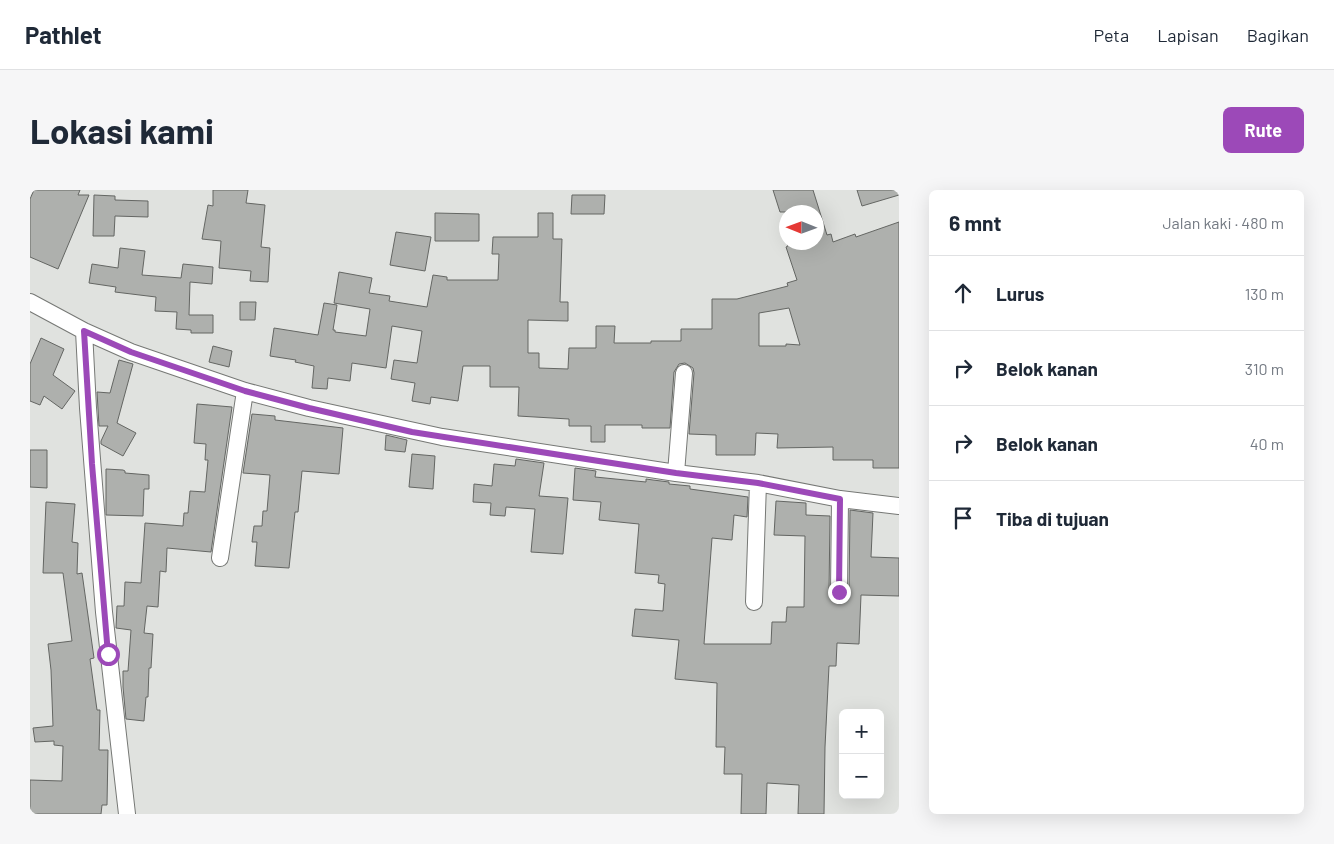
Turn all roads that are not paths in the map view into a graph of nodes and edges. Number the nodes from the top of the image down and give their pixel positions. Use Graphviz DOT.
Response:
graph roads {
  1 [pos="30,302"];
  2 [pos="84,331"];
  3 [pos="684,373"];
  4 [pos="245,391"];
  5 [pos="677,466"];
  6 [pos="758,483"];
  7 [pos="840,499"];
  8 [pos="899,506"];
  9 [pos="220,558"];
  10 [pos="839,592"];
  11 [pos="754,602"];
  12 [pos="127,814"];
  1 -- 2 [label="street"];
  2 -- 4 [label="street"];
  2 -- 12 [label="street"];
  3 -- 5 [label="street"];
  4 -- 5 [label="street"];
  4 -- 9 [label="street"];
  5 -- 6 [label="street"];
  6 -- 7 [label="street"];
  6 -- 11 [label="street"];
  7 -- 8 [label="street"];
  7 -- 10 [label="street"];
}
